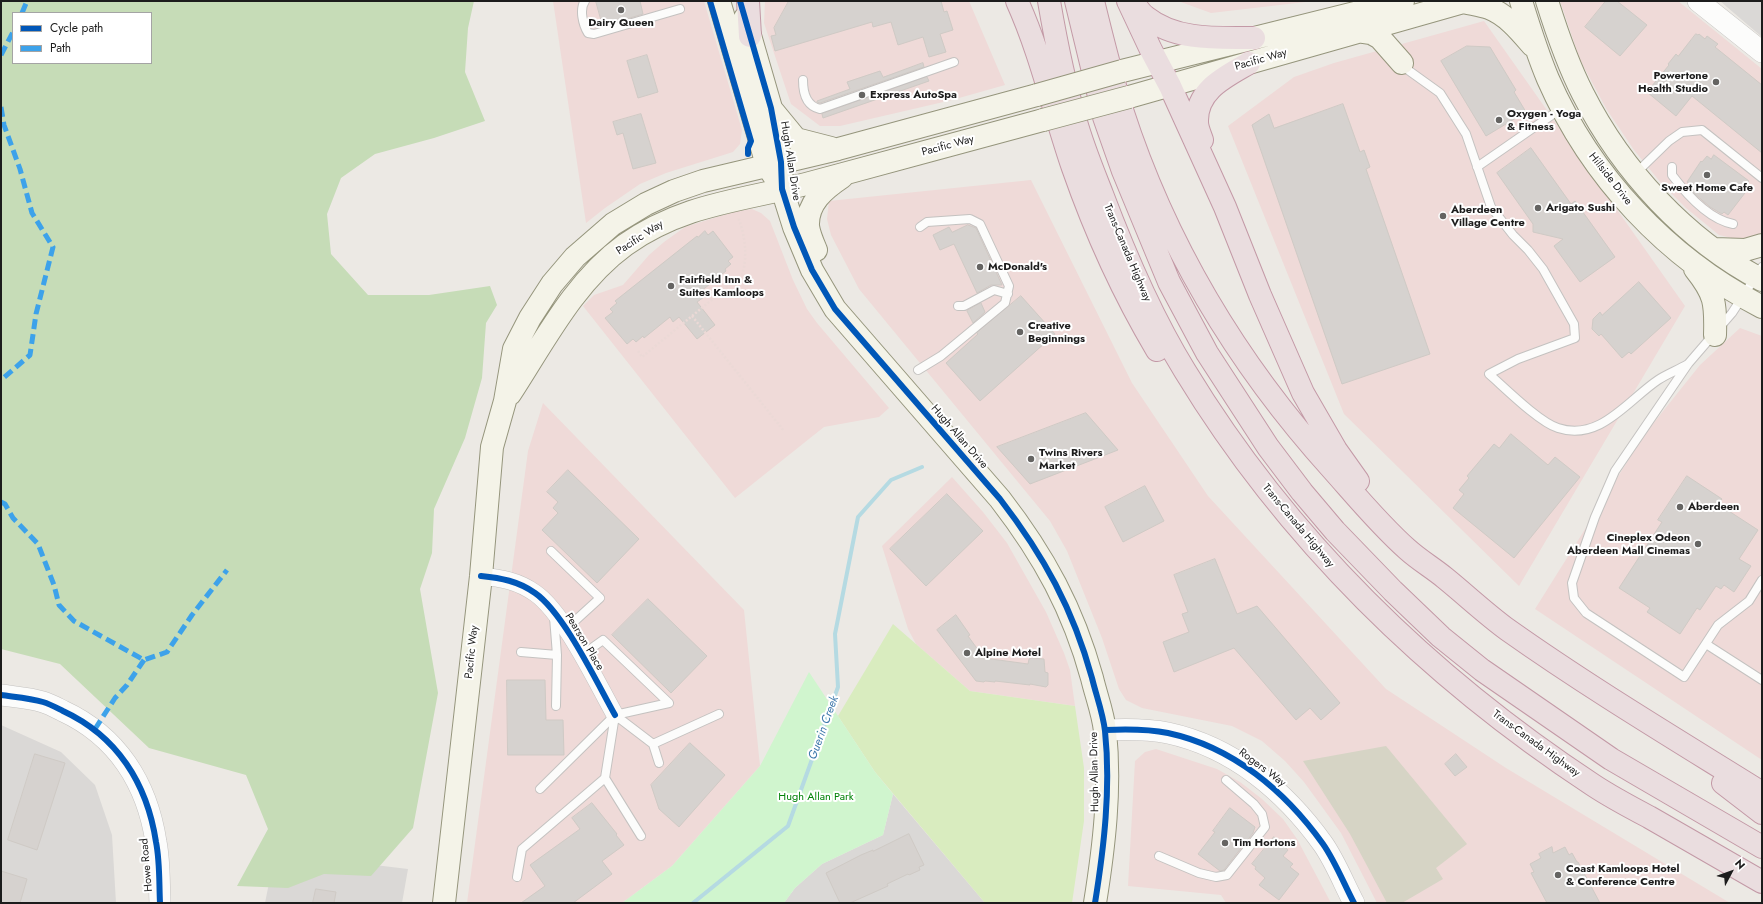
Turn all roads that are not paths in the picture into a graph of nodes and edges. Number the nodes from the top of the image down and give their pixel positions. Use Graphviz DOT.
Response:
graph roads {
  1 [pos="585,1"];
  2 [pos="719,1"];
  3 [pos="740,1"];
  4 [pos="748,1"];
  5 [pos="1017,1"];
  6 [pos="1049,1"];
  7 [pos="1076,1"];
  8 [pos="1093,1"];
  9 [pos="1130,1"];
  10 [pos="1466,1"];
  11 [pos="1521,1"];
  12 [pos="1547,1"];
  13 [pos="1698,1"];
  14 [pos="1409,8"];
  15 [pos="680,9"];
  16 [pos="1357,31"];
  17 [pos="750,36"];
  18 [pos="1254,38"];
  19 [pos="1537,50"];
  20 [pos="1762,52"];
  21 [pos="954,62"];
  22 [pos="1402,62"];
  23 [pos="1158,63"];
  24 [pos="1249,63"];
  25 [pos="803,80"];
  26 [pos="1170,86"];
  27 [pos="771,108"];
  28 [pos="1562,108"];
  29 [pos="838,149"];
  30 [pos="774,164"];
  31 [pos="1477,167"];
  32 [pos="1672,167"];
  33 [pos="847,173"];
  34 [pos="1635,174"];
  35 [pos="1762,178"];
  36 [pos="782,189"];
  37 [pos="1225,207"];
  38 [pos="1733,224"];
  39 [pos="920,227"];
  40 [pos="1762,245"];
  41 [pos="1714,249"];
  42 [pos="1688,261"];
  43 [pos="1760,275"];
  44 [pos="552,284"];
  45 [pos="1008,294"];
  46 [pos="571,300"];
  47 [pos="1753,303"];
  48 [pos="958,306"];
  49 [pos="835,309"];
  50 [pos="1715,335"];
  51 [pos="1688,364"];
  52 [pos="918,370"];
  53 [pos="505,402"];
  54 [pos="1215,419"];
  55 [pos="551,551"];
  56 [pos="1438,572"];
  57 [pos="480,576"];
  58 [pos="1762,580"];
  59 [pos="553,610"];
  60 [pos="566,629"];
  61 [pos="1706,644"];
  62 [pos="521,652"];
  63 [pos="557,655"];
  64 [pos="582,655"];
  65 [pos="1762,680"];
  66 [pos="1,695"];
  67 [pos="556,706"];
  68 [pos="1622,706"];
  69 [pos="719,714"];
  70 [pos="615,715"];
  71 [pos="1105,730"];
  72 [pos="653,744"];
  73 [pos="659,763"];
  74 [pos="605,778"];
  75 [pos="1226,780"];
  76 [pos="540,789"];
  77 [pos="1762,793"];
  78 [pos="1762,813"];
  79 [pos="641,836"];
  80 [pos="1762,847"];
  81 [pos="1159,856"];
  82 [pos="517,877"];
  83 [pos="1762,882"];
  84 [pos="160,903"];
  85 [pos="444,903"];
  86 [pos="1095,903"];
  87 [pos="1354,903"];
  1 -- 15 [label="lane"];
  2 -- 30 [label="main road, Hugh Allan Drive"];
  3 -- 17 [label="main road, Hugh Allan Drive"];
  4 -- 17 [label="highway"];
  5 -- 54 [label="highway"];
  6 -- 54 [label="highway, Trans-Canada Highway"];
  7 -- 80 [label="highway"];
  8 -- 56 [label="highway"];
  9 -- 18 [label="highway"];
  9 -- 23 [label="highway"];
  10 -- 14 [label="main road, Pacific Way"];
  10 -- 19 [label="main road"];
  11 -- 19 [label="main road, Hillside Drive"];
  12 -- 34 [label="main road"];
  13 -- 20 [label="street"];
  14 -- 16 [label="main road, Pacific Way"];
  14 -- 18 [label="main road, Pacific Way"];
  14 -- 22 [label="main road"];
  16 -- 22 [label="main road"];
  16 -- 24 [label="main road, Pacific Way"];
  17 -- 27 [label="main road, Hugh Allan Drive"];
  18 -- 23 [label="main road, Pacific Way"];
  19 -- 28 [label="main road, Hillside Drive"];
  21 -- 25 [label="lane"];
  22 -- 31 [label="lane"];
  23 -- 26 [label="highway"];
  23 -- 29 [label="main road, Pacific Way, bridge"];
  24 -- 26 [label="main road, Pacific Way"];
  24 -- 37 [label="highway"];
  26 -- 33 [label="main road, Pacific Way, bridge"];
  26 -- 37 [label="highway"];
  27 -- 29 [label="main road"];
  27 -- 30 [label="main road, Hugh Allan Drive"];
  28 -- 31 [label="lane"];
  28 -- 42 [label="main road, Hillside Drive"];
  29 -- 30 [label="main road, Pacific Way"];
  30 -- 36 [label="main road, Hugh Allan Drive"];
  30 -- 44 [label="main road, Pacific Way"];
  31 -- 51 [label="lane"];
  32 -- 38 [label="lane"];
  33 -- 36 [label="main road, Pacific Way"];
  33 -- 49 [label="main road"];
  34 -- 35 [label="lane"];
  34 -- 41 [label="main road"];
  36 -- 46 [label="main road, Pacific Way"];
  36 -- 49 [label="main road, Hugh Allan Drive"];
  37 -- 56 [label="highway"];
  39 -- 45 [label="lane"];
  40 -- 41 [label="main road"];
  41 -- 43 [label="main road"];
  42 -- 47 [label="main road, Hillside Drive"];
  42 -- 50 [label="main road"];
  43 -- 47 [label="lane"];
  44 -- 46 [label="main road"];
  44 -- 53 [label="main road, Pacific Way"];
  45 -- 48 [label="lane"];
  45 -- 52 [label="lane"];
  46 -- 53 [label="main road, Pacific Way"];
  47 -- 50 [label="lane"];
  49 -- 71 [label="main road, Hugh Allan Drive"];
  50 -- 51 [label="lane"];
  51 -- 61 [label="lane"];
  53 -- 57 [label="main road, Pacific Way"];
  54 -- 83 [label="highway, Trans-Canada Highway"];
  55 -- 60 [label="lane"];
  56 -- 68 [label="highway"];
  57 -- 59 [label="street, Pearson Place"];
  57 -- 85 [label="main road, Pacific Way"];
  58 -- 61 [label="lane"];
  59 -- 60 [label="street, Pearson Place"];
  59 -- 63 [label="lane"];
  60 -- 64 [label="street, Pearson Place"];
  61 -- 65 [label="lane"];
  62 -- 63 [label="lane"];
  63 -- 67 [label="lane"];
  64 -- 70 [label="street, Pearson Place"];
  64 -- 70 [label="lane"];
  66 -- 84 [label="street, Howe Road"];
  68 -- 77 [label="highway"];
  68 -- 78 [label="highway"];
  69 -- 72 [label="lane"];
  70 -- 72 [label="lane"];
  70 -- 74 [label="lane"];
  70 -- 76 [label="lane"];
  71 -- 86 [label="main road, Hugh Allan Drive"];
  71 -- 87 [label="street, Rogers Way"];
  72 -- 73 [label="lane"];
  74 -- 79 [label="lane"];
  74 -- 82 [label="lane"];
  75 -- 81 [label="lane"];
}
